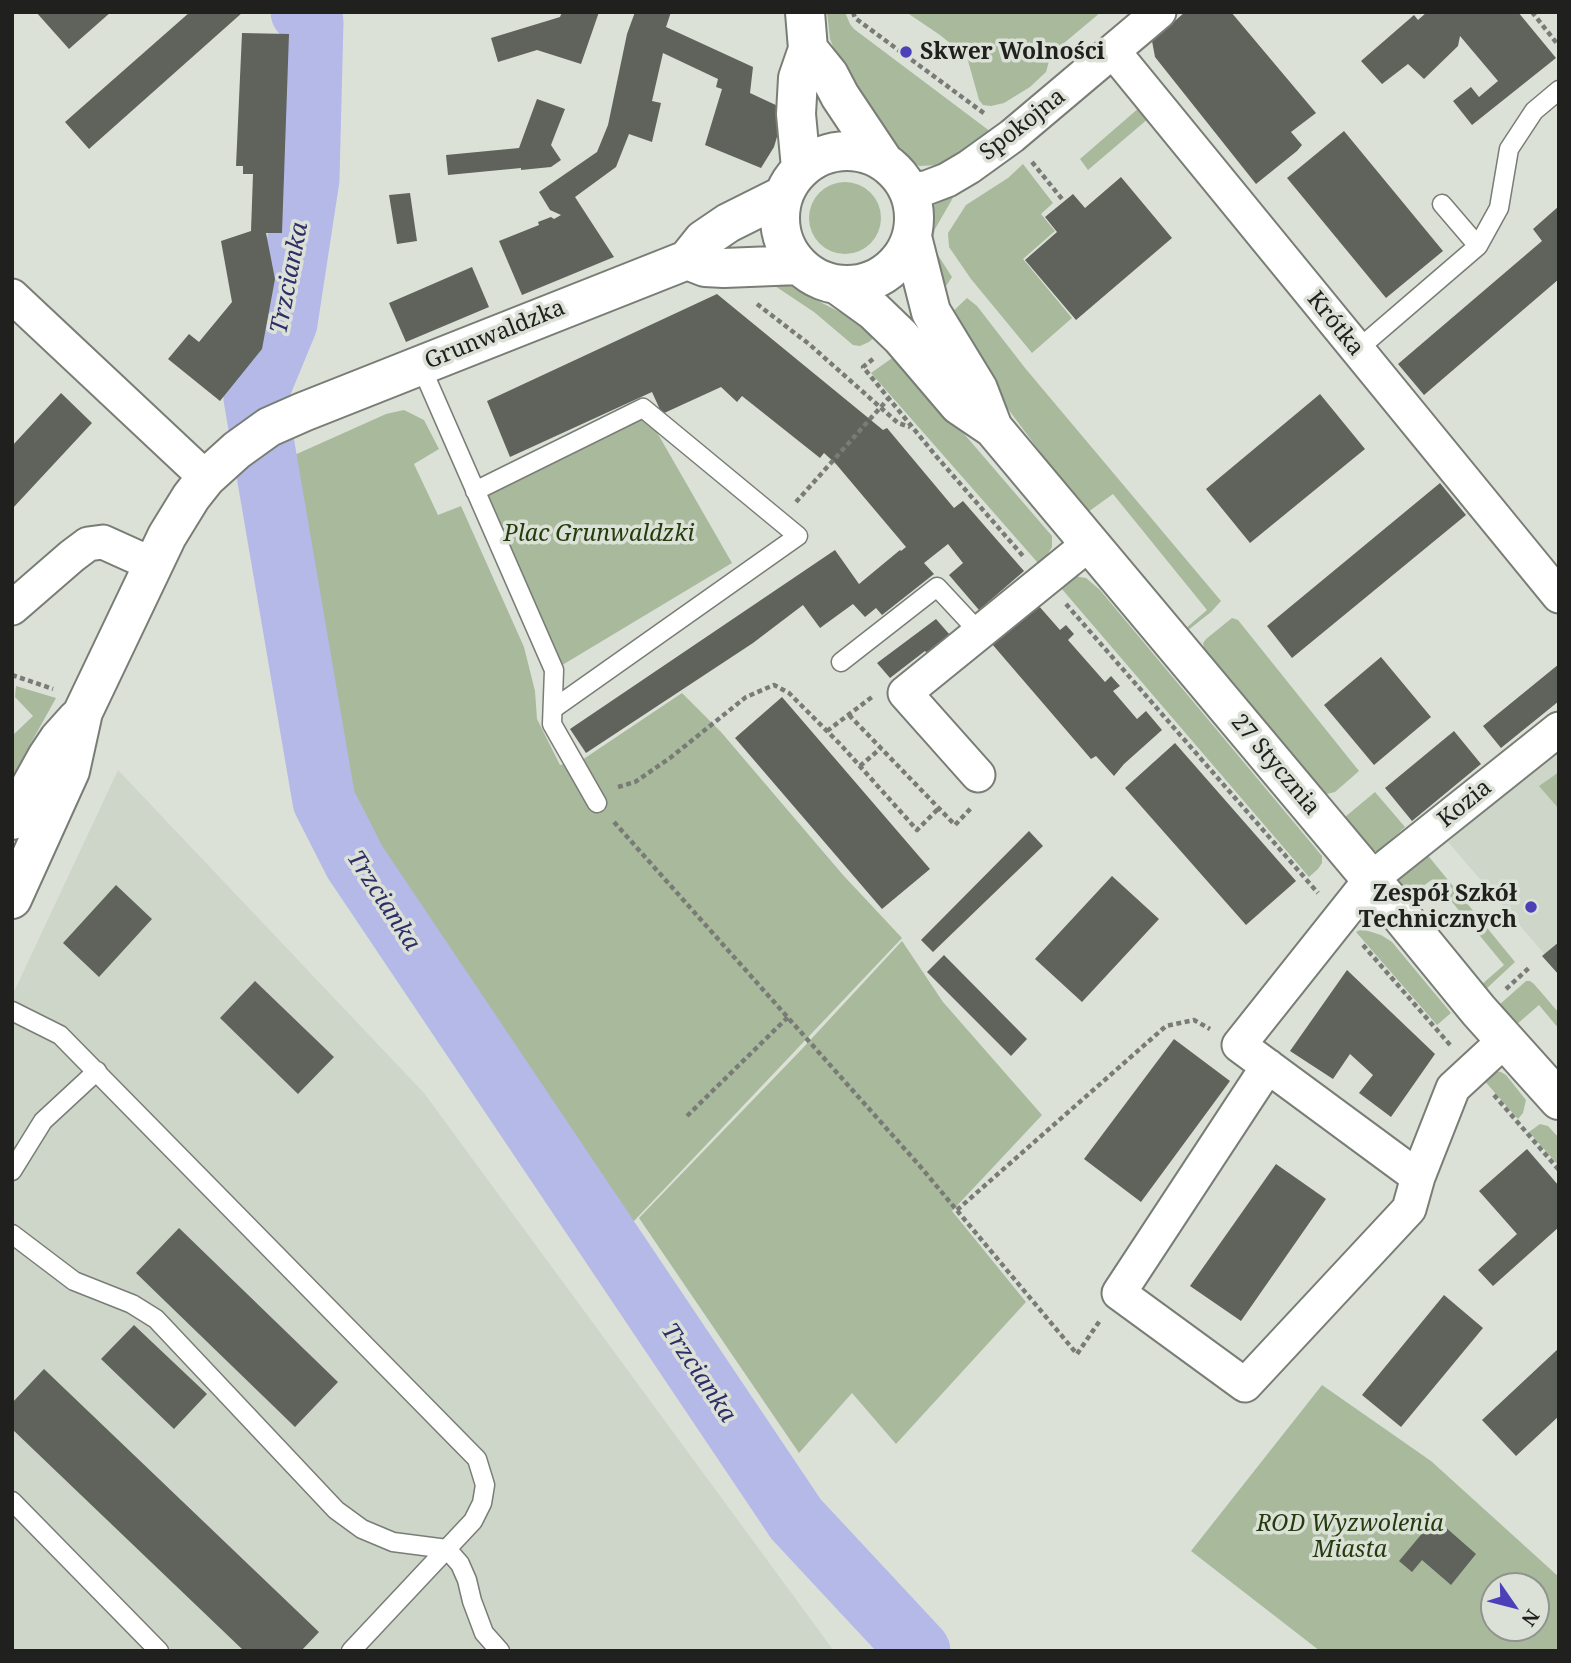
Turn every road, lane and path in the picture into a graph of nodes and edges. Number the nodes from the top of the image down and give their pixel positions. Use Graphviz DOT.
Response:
graph roads {
  1 [pos="853,12"];
  2 [pos="1159,12"];
  3 [pos="1532,12"];
  4 [pos="806,31"];
  5 [pos="1559,46"];
  6 [pos="1112,51"];
  7 [pos="1559,90"];
  8 [pos="1012,136"];
  9 [pos="882,159"];
  10 [pos="792,182"];
  11 [pos="908,190"];
  12 [pos="1062,199"];
  13 [pos="1442,204"];
  14 [pos="912,237"];
  15 [pos="1478,247"];
  16 [pos="687,260"];
  17 [pos="799,265"];
  18 [pos="838,285"];
  19 [pos="12,296"];
  20 [pos="752,299"];
  21 [pos="1357,350"];
  22 [pos="420,365"];
  23 [pos="863,367"];
  24 [pos="888,399"];
  25 [pos="880,407"];
  26 [pos="912,428"];
  27 [pos="993,428"];
  28 [pos="206,478"];
  29 [pos="475,491"];
  30 [pos="780,521"];
  31 [pos="1090,543"];
  32 [pos="154,565"];
  33 [pos="1044,580"];
  34 [pos="1559,596"];
  35 [pos="12,608"];
  36 [pos="979,632"];
  37 [pos="841,662"];
  38 [pos="13,673"];
  39 [pos="73,703"];
  40 [pos="553,709"];
  41 [pos="849,715"];
  42 [pos="1559,729"];
  43 [pos="881,748"];
  44 [pos="860,766"];
  45 [pos="978,775"];
  46 [pos="595,798"];
  47 [pos="12,820"];
  48 [pos="1371,879"];
  49 [pos="12,899"];
  50 [pos="1340,918"];
  51 [pos="12,1011"];
  52 [pos="788,1017"];
  53 [pos="1505,1040"];
  54 [pos="1239,1045"];
  55 [pos="1268,1066"];
  56 [pos="1472,1070"];
  57 [pos="97,1071"];
  58 [pos="1559,1100"];
  59 [pos="687,1116"];
  60 [pos="1559,1170"];
  61 [pos="12,1171"];
  62 [pos="1418,1177"];
  63 [pos="957,1210"];
  64 [pos="12,1234"];
  65 [pos="1119,1293"];
  66 [pos="12,1501"];
  67 [pos="447,1549"];
  68 [pos="159,1651"];
  69 [pos="351,1651"];
  70 [pos="500,1651"];
  1 -- 8 [label="path"];
  2 -- 6 [label="street, Spokojna"];
  3 -- 5 [label="path"];
  4 -- 9 [label="main road"];
  4 -- 10 [label="main road"];
  6 -- 8 [label="street, Spokojna"];
  6 -- 21 [label="street, Krótka"];
  7 -- 15 [label="lane"];
  8 -- 11 [label="street, Spokojna"];
  8 -- 12 [label="path"];
  9 -- 10 [label="main road"];
  9 -- 11 [label="main road"];
  10 -- 16 [label="main road, Grunwaldzka"];
  10 -- 17 [label="main road"];
  11 -- 14 [label="main road"];
  13 -- 15 [label="lane"];
  14 -- 18 [label="main road"];
  14 -- 27 [label="main road, 27 Stycznia"];
  15 -- 21 [label="lane"];
  16 -- 17 [label="main road"];
  16 -- 22 [label="main road, Grunwaldzka"];
  17 -- 18 [label="main road"];
  18 -- 27 [label="main road, 27 Stycznia"];
  19 -- 28 [label="street"];
  20 -- 25 [label="path"];
  21 -- 34 [label="street, Krótka"];
  22 -- 28 [label="main road, Grunwaldzka"];
  22 -- 29 [label="lane"];
  23 -- 24 [label="path"];
  24 -- 25 [label="path"];
  24 -- 26 [label="path"];
  25 -- 26 [label="path"];
  25 -- 30 [label="path"];
  26 -- 33 [label="path"];
  27 -- 31 [label="main road, 27 Stycznia"];
  28 -- 32 [label="main road"];
  29 -- 30 [label="lane"];
  29 -- 40 [label="lane"];
  30 -- 40 [label="lane"];
  31 -- 33 [label="street"];
  31 -- 48 [label="main road, 27 Stycznia"];
  32 -- 35 [label="street"];
  32 -- 39 [label="main road"];
  33 -- 36 [label="street"];
  33 -- 50 [label="path"];
  36 -- 37 [label="lane"];
  36 -- 45 [label="street"];
  38 -- 39 [label="path"];
  39 -- 47 [label="main road"];
  39 -- 49 [label="main road"];
  40 -- 46 [label="lane"];
  41 -- 43 [label="path"];
  42 -- 48 [label="street, Kozia"];
  43 -- 44 [label="path"];
  43 -- 44 [label="path"];
  44 -- 46 [label="path"];
  46 -- 52 [label="path"];
  48 -- 50 [label="street, Kozia"];
  48 -- 53 [label="main road, 27 Stycznia"];
  50 -- 54 [label="street, Kozia"];
  50 -- 56 [label="path"];
  51 -- 57 [label="lane"];
  52 -- 59 [label="path"];
  52 -- 63 [label="path"];
  53 -- 56 [label="street"];
  53 -- 58 [label="main road, 27 Stycznia"];
  54 -- 55 [label="street"];
  54 -- 63 [label="path"];
  55 -- 62 [label="street"];
  55 -- 65 [label="street"];
  56 -- 60 [label="path"];
  56 -- 62 [label="street"];
  57 -- 61 [label="lane"];
  57 -- 67 [label="lane"];
  62 -- 65 [label="street"];
  63 -- 65 [label="path"];
  64 -- 67 [label="lane"];
  66 -- 68 [label="lane"];
  67 -- 69 [label="lane"];
  67 -- 70 [label="lane"];
}
